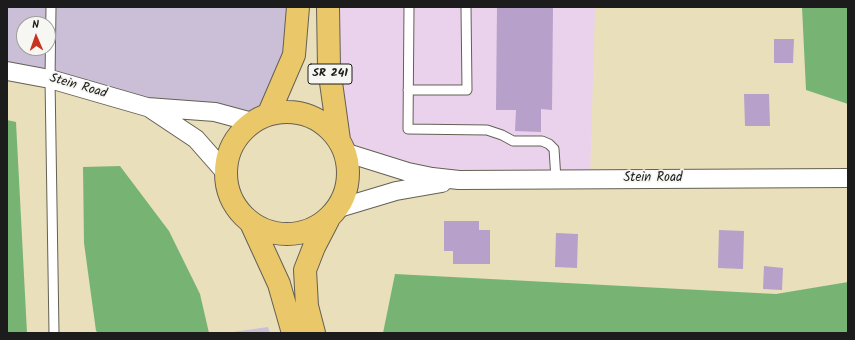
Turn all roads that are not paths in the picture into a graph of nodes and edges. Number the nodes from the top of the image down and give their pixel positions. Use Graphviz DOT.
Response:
graph roads {
  1 [pos="52,7"];
  2 [pos="298,7"];
  3 [pos="328,7"];
  4 [pos="409,7"];
  5 [pos="466,7"];
  6 [pos="7,71"];
  7 [pos="50,79"];
  8 [pos="408,90"];
  9 [pos="147,107"];
  10 [pos="260,118"];
  11 [pos="342,146"];
  12 [pos="225,172"];
  13 [pos="848,178"];
  14 [pos="556,179"];
  15 [pos="458,180"];
  16 [pos="332,214"];
  17 [pos="251,223"];
  18 [pos="54,333"];
  19 [pos="293,333"];
  20 [pos="314,333"];
  1 -- 7 [label="lane"];
  2 -- 10 [label="main road, SR 241"];
  3 -- 11 [label="main road, SR 241"];
  4 -- 8 [label="lane"];
  5 -- 8 [label="lane"];
  6 -- 7 [label="street, Stein Road"];
  7 -- 9 [label="street, Stein Road"];
  7 -- 18 [label="lane"];
  8 -- 14 [label="lane"];
  9 -- 10 [label="street, Stein Road"];
  9 -- 12 [label="street, Stein Road"];
  10 -- 11 [label="main road"];
  10 -- 12 [label="main road, SR 241"];
  11 -- 15 [label="street, Stein Road"];
  11 -- 16 [label="main road, SR 241"];
  12 -- 17 [label="main road, SR 241"];
  13 -- 14 [label="street, Stein Road"];
  14 -- 15 [label="street, Stein Road"];
  15 -- 16 [label="street, Stein Road"];
  16 -- 17 [label="main road"];
  16 -- 20 [label="main road, SR 241"];
  17 -- 19 [label="main road"];
}
